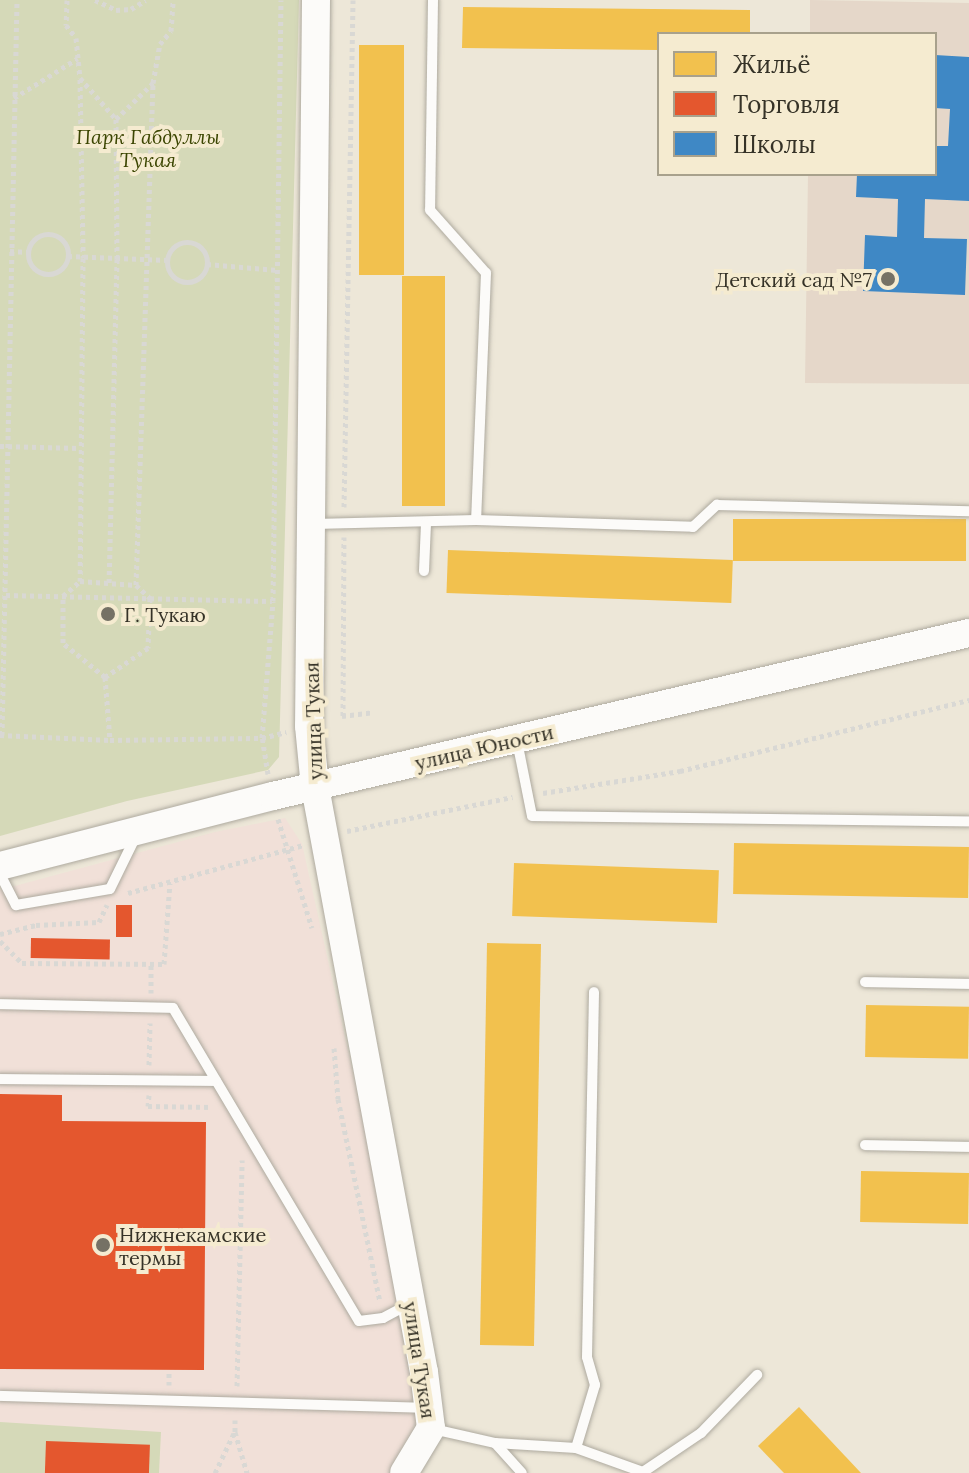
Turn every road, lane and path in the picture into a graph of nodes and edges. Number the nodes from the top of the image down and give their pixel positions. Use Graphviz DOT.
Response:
graph roads {
  1 [pos="17,0"];
  2 [pos="67,0"];
  3 [pos="95,0"];
  4 [pos="146,0"];
  5 [pos="173,0"];
  6 [pos="281,0"];
  7 [pos="316,0"];
  8 [pos="353,0"];
  9 [pos="433,0"];
  10 [pos="78,58"];
  11 [pos="80,78"];
  12 [pos="153,83"];
  13 [pos="14,98"];
  14 [pos="116,119"];
  15 [pos="10,251"];
  16 [pos="28,252"];
  17 [pos="68,256"];
  18 [pos="83,258"];
  19 [pos="117,259"];
  20 [pos="167,260"];
  21 [pos="148,261"];
  22 [pos="207,264"];
  23 [pos="277,270"];
  24 [pos="3,446"];
  25 [pos="79,448"];
  26 [pos="969,511"];
  27 [pos="476,520"];
  28 [pos="426,523"];
  29 [pos="312,524"];
  30 [pos="344,524"];
  31 [pos="424,571"];
  32 [pos="80,581"];
  33 [pos="109,584"];
  34 [pos="136,585"];
  35 [pos="6,595"];
  36 [pos="63,596"];
  37 [pos="150,598"];
  38 [pos="273,601"];
  39 [pos="969,633"];
  40 [pos="105,677"];
  41 [pos="969,700"];
  42 [pos="343,716"];
  43 [pos="1,735"];
  44 [pos="516,739"];
  45 [pos="110,740"];
  46 [pos="315,787"];
  47 [pos="528,794"];
  48 [pos="969,821"];
  49 [pos="139,831"];
  50 [pos="326,838"];
  51 [pos="0,866"];
  52 [pos="0,874"];
  53 [pos="0,941"];
  54 [pos="151,964"];
  55 [pos="865,982"];
  56 [pos="969,984"];
  57 [pos="594,992"];
  58 [pos="0,1004"];
  59 [pos="150,1007"];
  60 [pos="0,1079"];
  61 [pos="149,1080"];
  62 [pos="216,1081"];
  63 [pos="219,1108"];
  64 [pos="865,1145"];
  65 [pos="242,1146"];
  66 [pos="969,1147"];
  67 [pos="411,1303"];
  68 [pos="757,1375"];
  69 [pos="0,1396"];
  70 [pos="236,1403"];
  71 [pos="430,1418"];
  72 [pos="235,1432"];
  73 [pos="495,1443"];
  74 [pos="576,1448"];
  75 [pos="215,1473"];
  76 [pos="247,1473"];
  77 [pos="404,1473"];
  78 [pos="522,1473"];
  1 -- 13 [label="path"];
  2 -- 10 [label="path"];
  3 -- 4 [label="path"];
  5 -- 12 [label="path"];
  6 -- 23 [label="path"];
  7 -- 29 [label="street, улица Тукая"];
  8 -- 30 [label="path"];
  9 -- 27 [label="lane"];
  10 -- 11 [label="path"];
  10 -- 13 [label="path"];
  11 -- 14 [label="path"];
  11 -- 18 [label="path"];
  12 -- 14 [label="path"];
  12 -- 21 [label="path"];
  13 -- 15 [label="path"];
  14 -- 19 [label="path"];
  15 -- 16 [label="path"];
  15 -- 24 [label="path"];
  16 -- 17 [label="path"];
  16 -- 17 [label="path"];
  17 -- 18 [label="path"];
  18 -- 19 [label="path"];
  18 -- 25 [label="path"];
  19 -- 21 [label="path"];
  19 -- 33 [label="path"];
  20 -- 21 [label="path"];
  20 -- 22 [label="path"];
  20 -- 22 [label="path"];
  21 -- 34 [label="path"];
  22 -- 23 [label="path"];
  23 -- 38 [label="path"];
  24 -- 25 [label="path"];
  24 -- 35 [label="path"];
  25 -- 32 [label="path"];
  26 -- 27 [label="lane"];
  27 -- 28 [label="lane"];
  28 -- 30 [label="lane"];
  28 -- 31 [label="lane"];
  29 -- 30 [label="lane"];
  29 -- 46 [label="street, улица Тукая"];
  30 -- 42 [label="path"];
  32 -- 33 [label="path"];
  32 -- 36 [label="path"];
  33 -- 34 [label="path"];
  34 -- 37 [label="path"];
  35 -- 36 [label="path"];
  35 -- 43 [label="path"];
  36 -- 37 [label="path"];
  36 -- 40 [label="path"];
  37 -- 38 [label="path"];
  37 -- 40 [label="path"];
  38 -- 45 [label="path"];
  39 -- 44 [label="street, улица Юности"];
  40 -- 45 [label="path"];
  41 -- 47 [label="path"];
  43 -- 45 [label="path"];
  44 -- 46 [label="street, улица Юности"];
  44 -- 47 [label="lane"];
  46 -- 49 [label="street, улица Юности"];
  46 -- 50 [label="street, улица Тукая"];
  47 -- 48 [label="lane"];
  47 -- 50 [label="path"];
  49 -- 51 [label="street, улица Юности"];
  49 -- 52 [label="lane"];
  50 -- 54 [label="path"];
  50 -- 67 [label="street, улица Тукая"];
  53 -- 54 [label="path"];
  54 -- 59 [label="path"];
  55 -- 56 [label="lane"];
  57 -- 74 [label="lane"];
  58 -- 59 [label="lane"];
  59 -- 61 [label="path"];
  59 -- 62 [label="lane"];
  60 -- 61 [label="lane"];
  61 -- 62 [label="lane"];
  61 -- 63 [label="path"];
  62 -- 67 [label="lane"];
  64 -- 66 [label="lane"];
  65 -- 70 [label="path"];
  67 -- 71 [label="street, улица Тукая"];
  68 -- 74 [label="lane"];
  69 -- 70 [label="lane"];
  70 -- 71 [label="lane"];
  70 -- 72 [label="path"];
  71 -- 73 [label="lane"];
  71 -- 77 [label="street, улица Тукая"];
  72 -- 75 [label="path"];
  72 -- 76 [label="path"];
  73 -- 74 [label="lane"];
  73 -- 78 [label="lane"];
}
